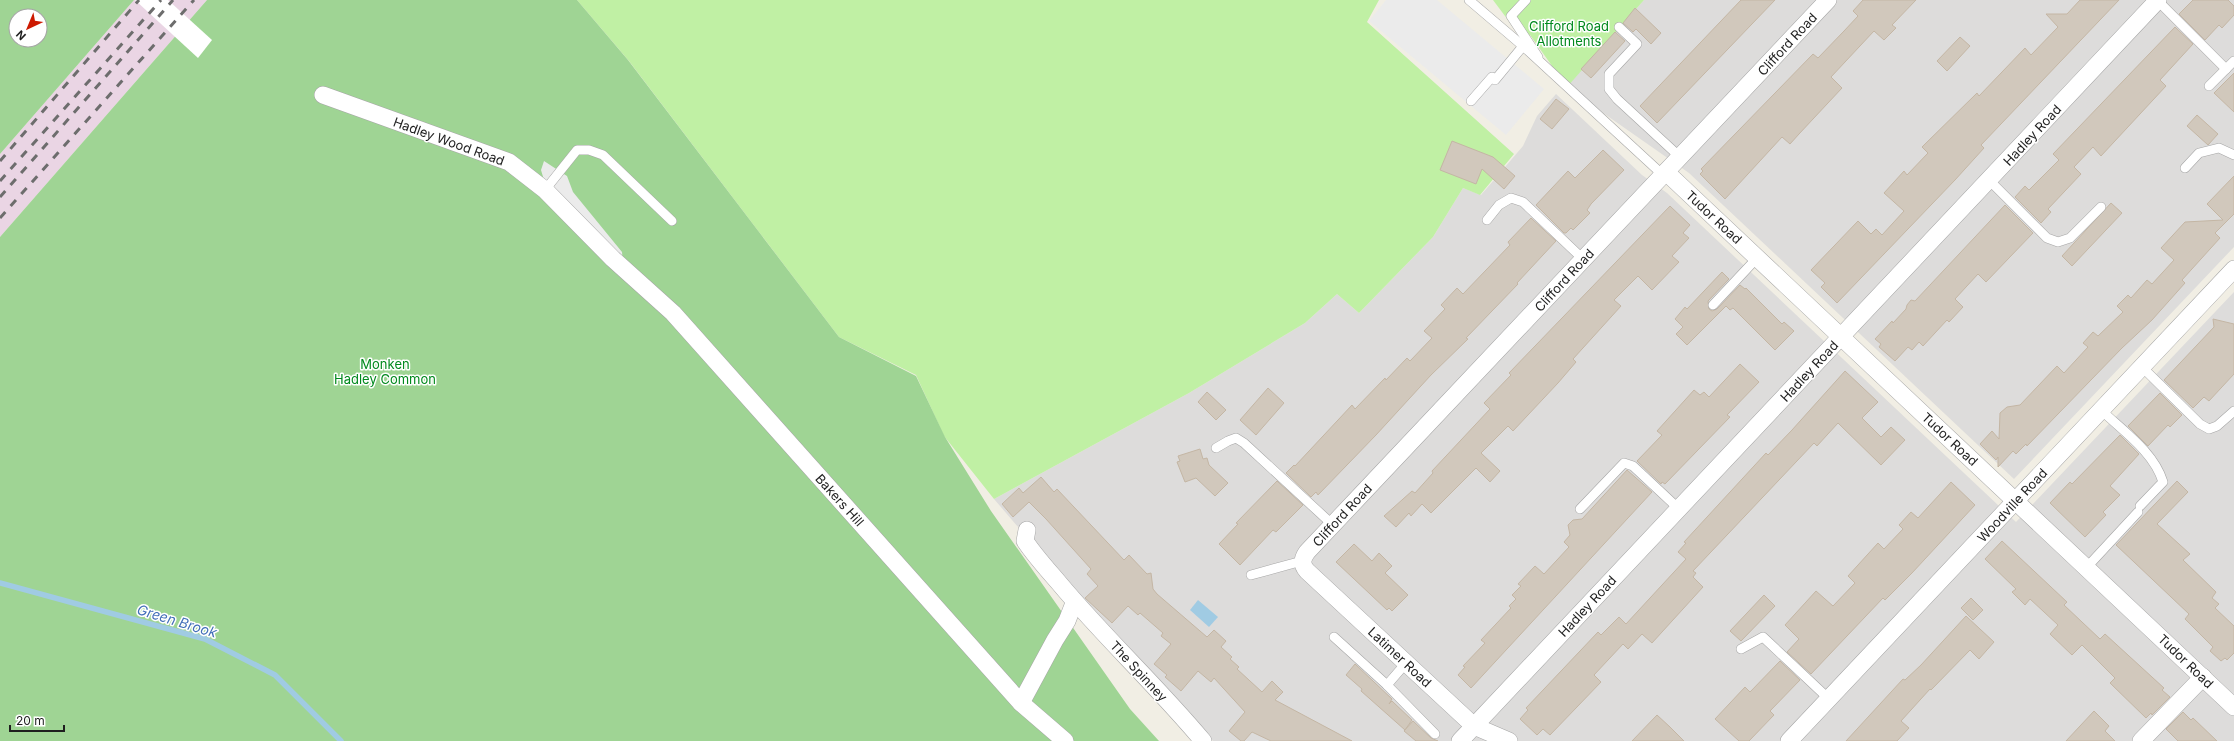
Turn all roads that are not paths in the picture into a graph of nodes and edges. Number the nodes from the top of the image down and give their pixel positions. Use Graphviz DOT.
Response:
graph roads {
  1 [pos="1469,0"];
  2 [pos="1526,0"];
  3 [pos="1828,0"];
  4 [pos="2158,0"];
  5 [pos="1619,27"];
  6 [pos="1523,46"];
  7 [pos="2234,61"];
  8 [pos="1542,63"];
  9 [pos="2226,68"];
  10 [pos="2209,86"];
  11 [pos="323,95"];
  12 [pos="1471,101"];
  13 [pos="2234,155"];
  14 [pos="1680,157"];
  15 [pos="2185,168"];
  16 [pos="1665,173"];
  17 [pos="1989,180"];
  18 [pos="545,190"];
  19 [pos="2102,206"];
  20 [pos="1487,220"];
  21 [pos="672,221"];
  22 [pos="1757,258"];
  23 [pos="613,260"];
  24 [pos="1584,260"];
  25 [pos="2234,269"];
  26 [pos="1713,305"];
  27 [pos="1841,336"];
  28 [pos="2142,367"];
  29 [pos="2101,410"];
  30 [pos="2234,411"];
  31 [pos="1216,448"];
  32 [pos="2016,501"];
  33 [pos="1580,509"];
  34 [pos="1678,509"];
  35 [pos="1333,525"];
  36 [pos="1026,530"];
  37 [pos="1302,560"];
  38 [pos="2087,567"];
  39 [pos="1251,575"];
  40 [pos="1074,603"];
  41 [pos="1334,637"];
  42 [pos="1741,649"];
  43 [pos="1406,663"];
  44 [pos="2203,677"];
  45 [pos="1387,685"];
  46 [pos="1829,699"];
  47 [pos="1021,703"];
  48 [pos="2234,707"];
  49 [pos="1474,726"];
  50 [pos="1435,734"];
  51 [pos="1065,741"];
  52 [pos="1203,741"];
  53 [pos="1460,741"];
  54 [pos="1509,741"];
  55 [pos="1789,741"];
  56 [pos="2141,741"];
  1 -- 6 [label="lane"];
  2 -- 8 [label="lane"];
  3 -- 14 [label="street, Clifford Road"];
  4 -- 9 [label="lane"];
  4 -- 17 [label="street, Hadley Road"];
  5 -- 14 [label="lane"];
  6 -- 8 [label="lane"];
  6 -- 12 [label="lane"];
  7 -- 9 [label="lane"];
  8 -- 16 [label="lane"];
  9 -- 10 [label="lane"];
  11 -- 18 [label="street, Hadley Wood Road"];
  13 -- 15 [label="lane"];
  14 -- 16 [label="street, Clifford Road"];
  16 -- 22 [label="street, Tudor Road"];
  16 -- 24 [label="street, Clifford Road"];
  17 -- 19 [label="lane"];
  17 -- 27 [label="street, Hadley Road"];
  18 -- 21 [label="lane"];
  18 -- 23 [label="street, Hadley Wood Road"];
  20 -- 24 [label="lane"];
  22 -- 26 [label="lane"];
  22 -- 27 [label="street, Tudor Road"];
  23 -- 47 [label="street, Bakers Hill"];
  24 -- 35 [label="street, Clifford Road"];
  25 -- 28 [label="street, Woodville Road"];
  27 -- 32 [label="street, Tudor Road"];
  27 -- 34 [label="street, Hadley Road"];
  28 -- 29 [label="street, Woodville Road"];
  28 -- 30 [label="lane"];
  29 -- 32 [label="street, Woodville Road"];
  29 -- 38 [label="lane"];
  31 -- 35 [label="lane"];
  32 -- 38 [label="street, Tudor Road"];
  32 -- 46 [label="street, Woodville Road"];
  33 -- 34 [label="lane"];
  34 -- 49 [label="street, Hadley Road"];
  35 -- 37 [label="street, Clifford Road"];
  36 -- 40 [label="street, The Spinney"];
  37 -- 39 [label="lane"];
  37 -- 43 [label="street, Latimer Road"];
  38 -- 44 [label="street, Tudor Road"];
  40 -- 47 [label="street"];
  40 -- 52 [label="street, The Spinney"];
  41 -- 45 [label="lane"];
  42 -- 46 [label="lane"];
  43 -- 45 [label="lane"];
  43 -- 49 [label="street, Latimer Road"];
  44 -- 48 [label="street, Tudor Road"];
  44 -- 56 [label="street"];
  45 -- 50 [label="lane"];
  46 -- 55 [label="street, Woodville Road"];
  47 -- 51 [label="street, Bakers Hill"];
  49 -- 53 [label="street, Hadley Road"];
  49 -- 54 [label="street, Latimer Road"];
}
